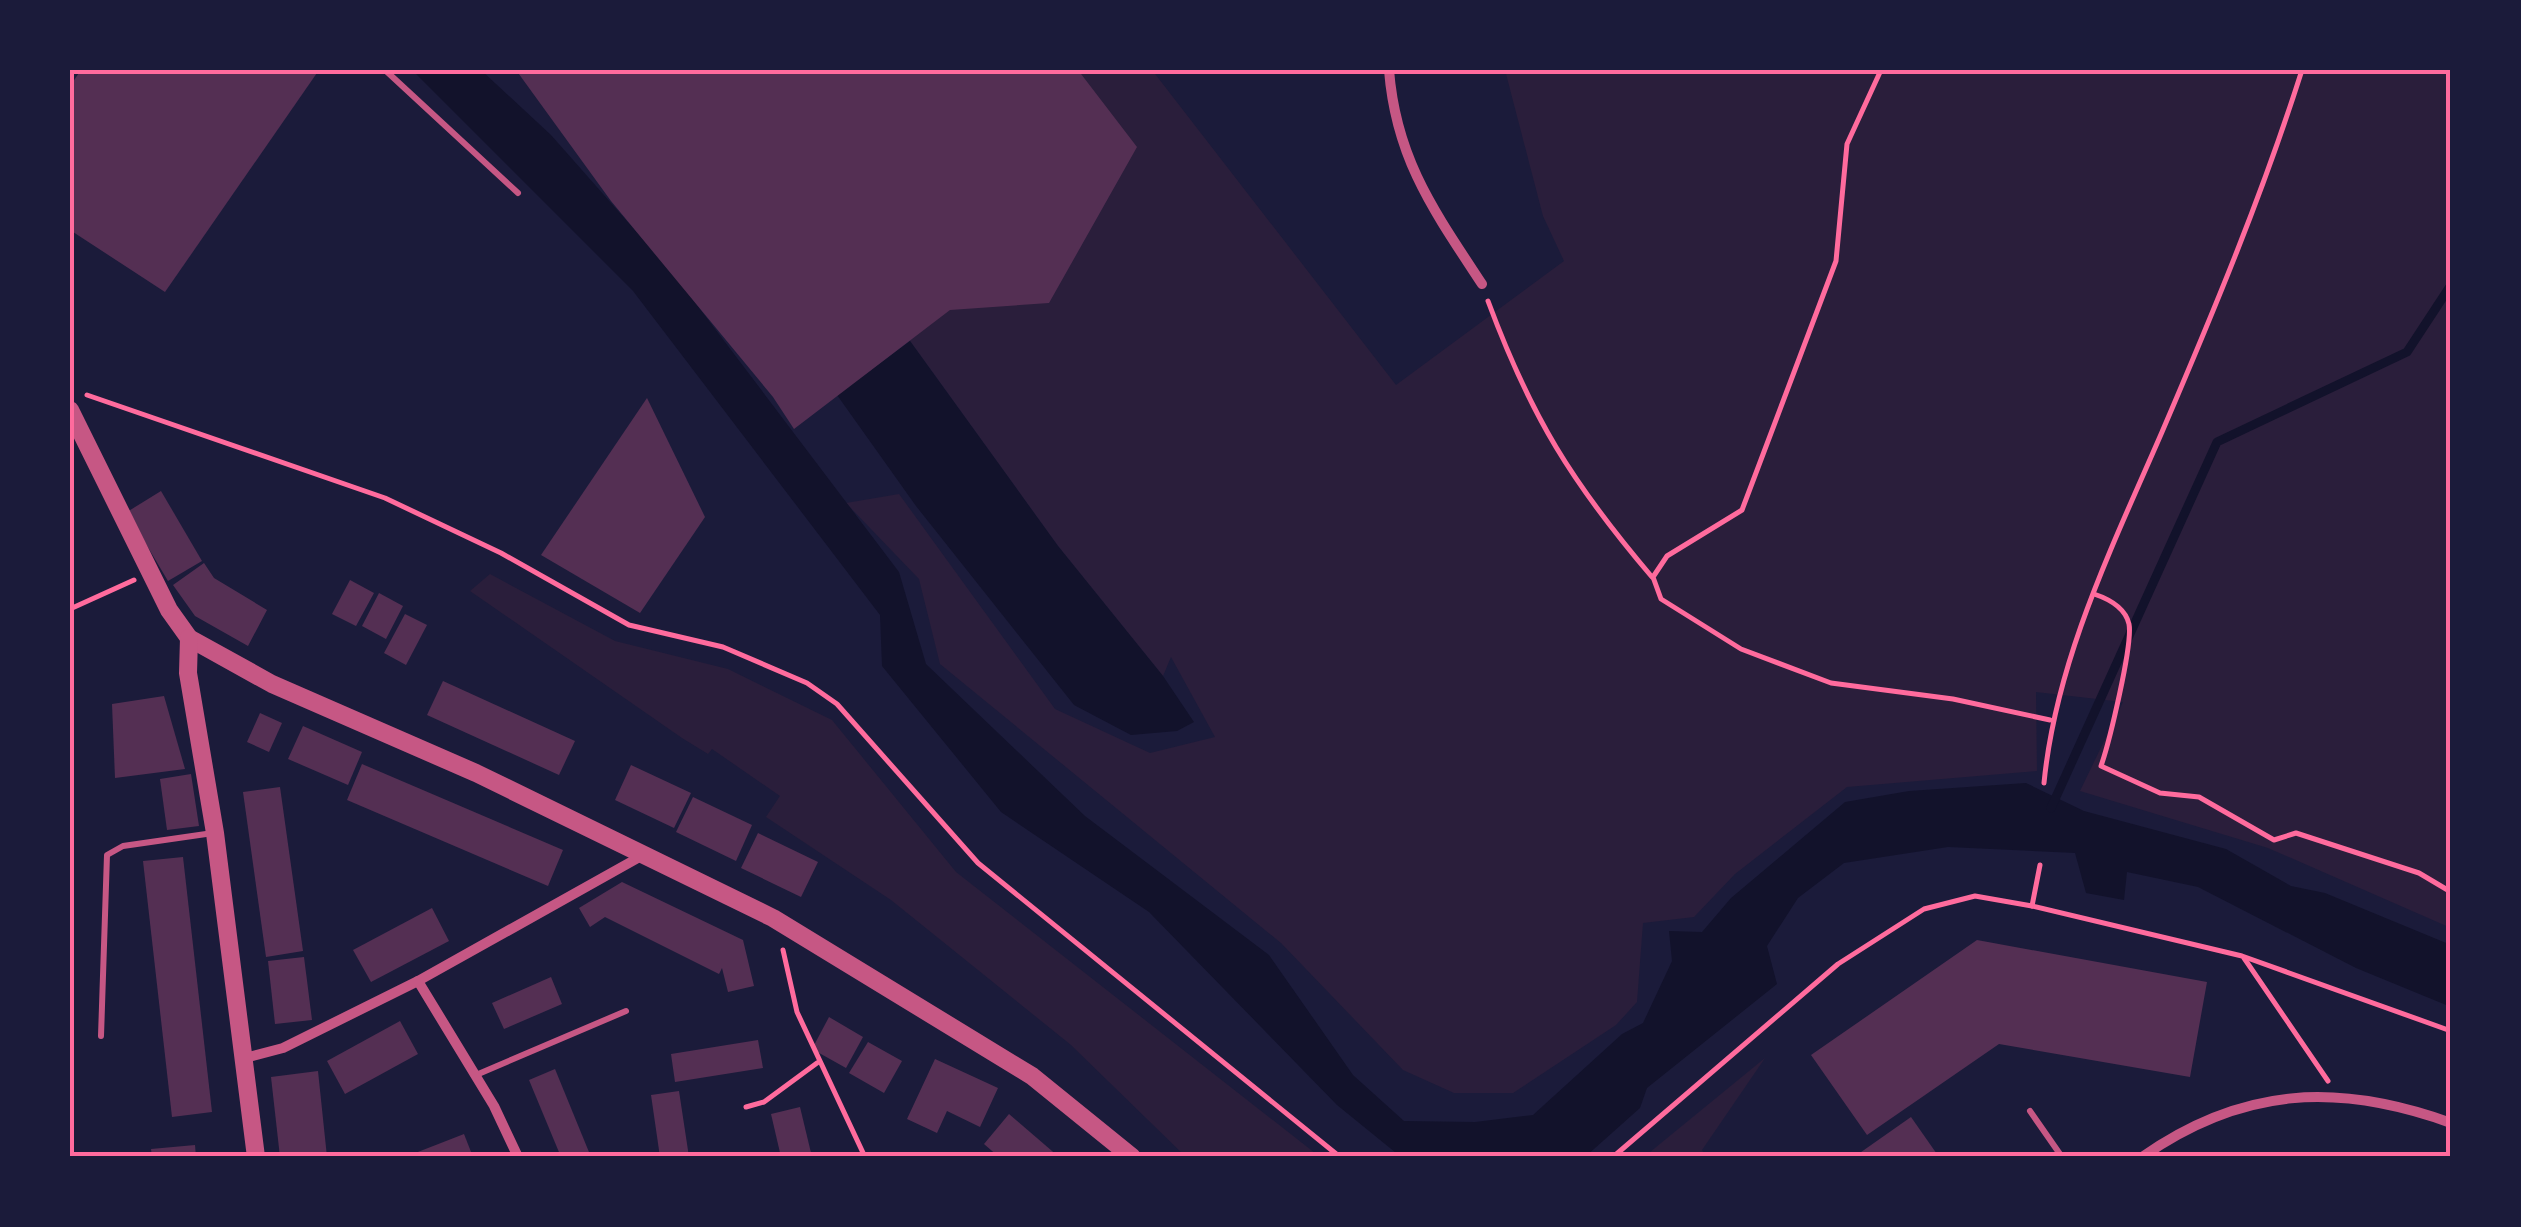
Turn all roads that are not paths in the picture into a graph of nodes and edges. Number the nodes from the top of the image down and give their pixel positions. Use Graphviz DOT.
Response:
graph roads {
  1 [pos="385,70"];
  2 [pos="1388,70"];
  3 [pos="518,193"];
  4 [pos="1482,284"];
  5 [pos="70,410"];
  6 [pos="78,440"];
  7 [pos="189,638"];
  8 [pos="214,833"];
  9 [pos="646,854"];
  10 [pos="418,982"];
  11 [pos="626,1011"];
  12 [pos="101,1036"];
  13 [pos="245,1058"];
  14 [pos="475,1075"];
  15 [pos="2030,1111"];
  16 [pos="2451,1123"];
  17 [pos="256,1157"];
  18 [pos="518,1157"];
  19 [pos="1132,1157"];
  20 [pos="2062,1157"];
  21 [pos="2142,1157"];
  1 -- 3 [label="lane"];
  2 -- 4 [label="street"];
  5 -- 6 [label="street"];
  6 -- 7 [label="street"];
  7 -- 8 [label="street"];
  7 -- 9 [label="street"];
  8 -- 12 [label="lane"];
  8 -- 13 [label="street"];
  9 -- 10 [label="street"];
  9 -- 19 [label="street"];
  10 -- 13 [label="street"];
  10 -- 14 [label="street"];
  11 -- 14 [label="lane"];
  13 -- 17 [label="street"];
  14 -- 18 [label="street"];
  15 -- 20 [label="lane"];
  16 -- 21 [label="street"];
}
